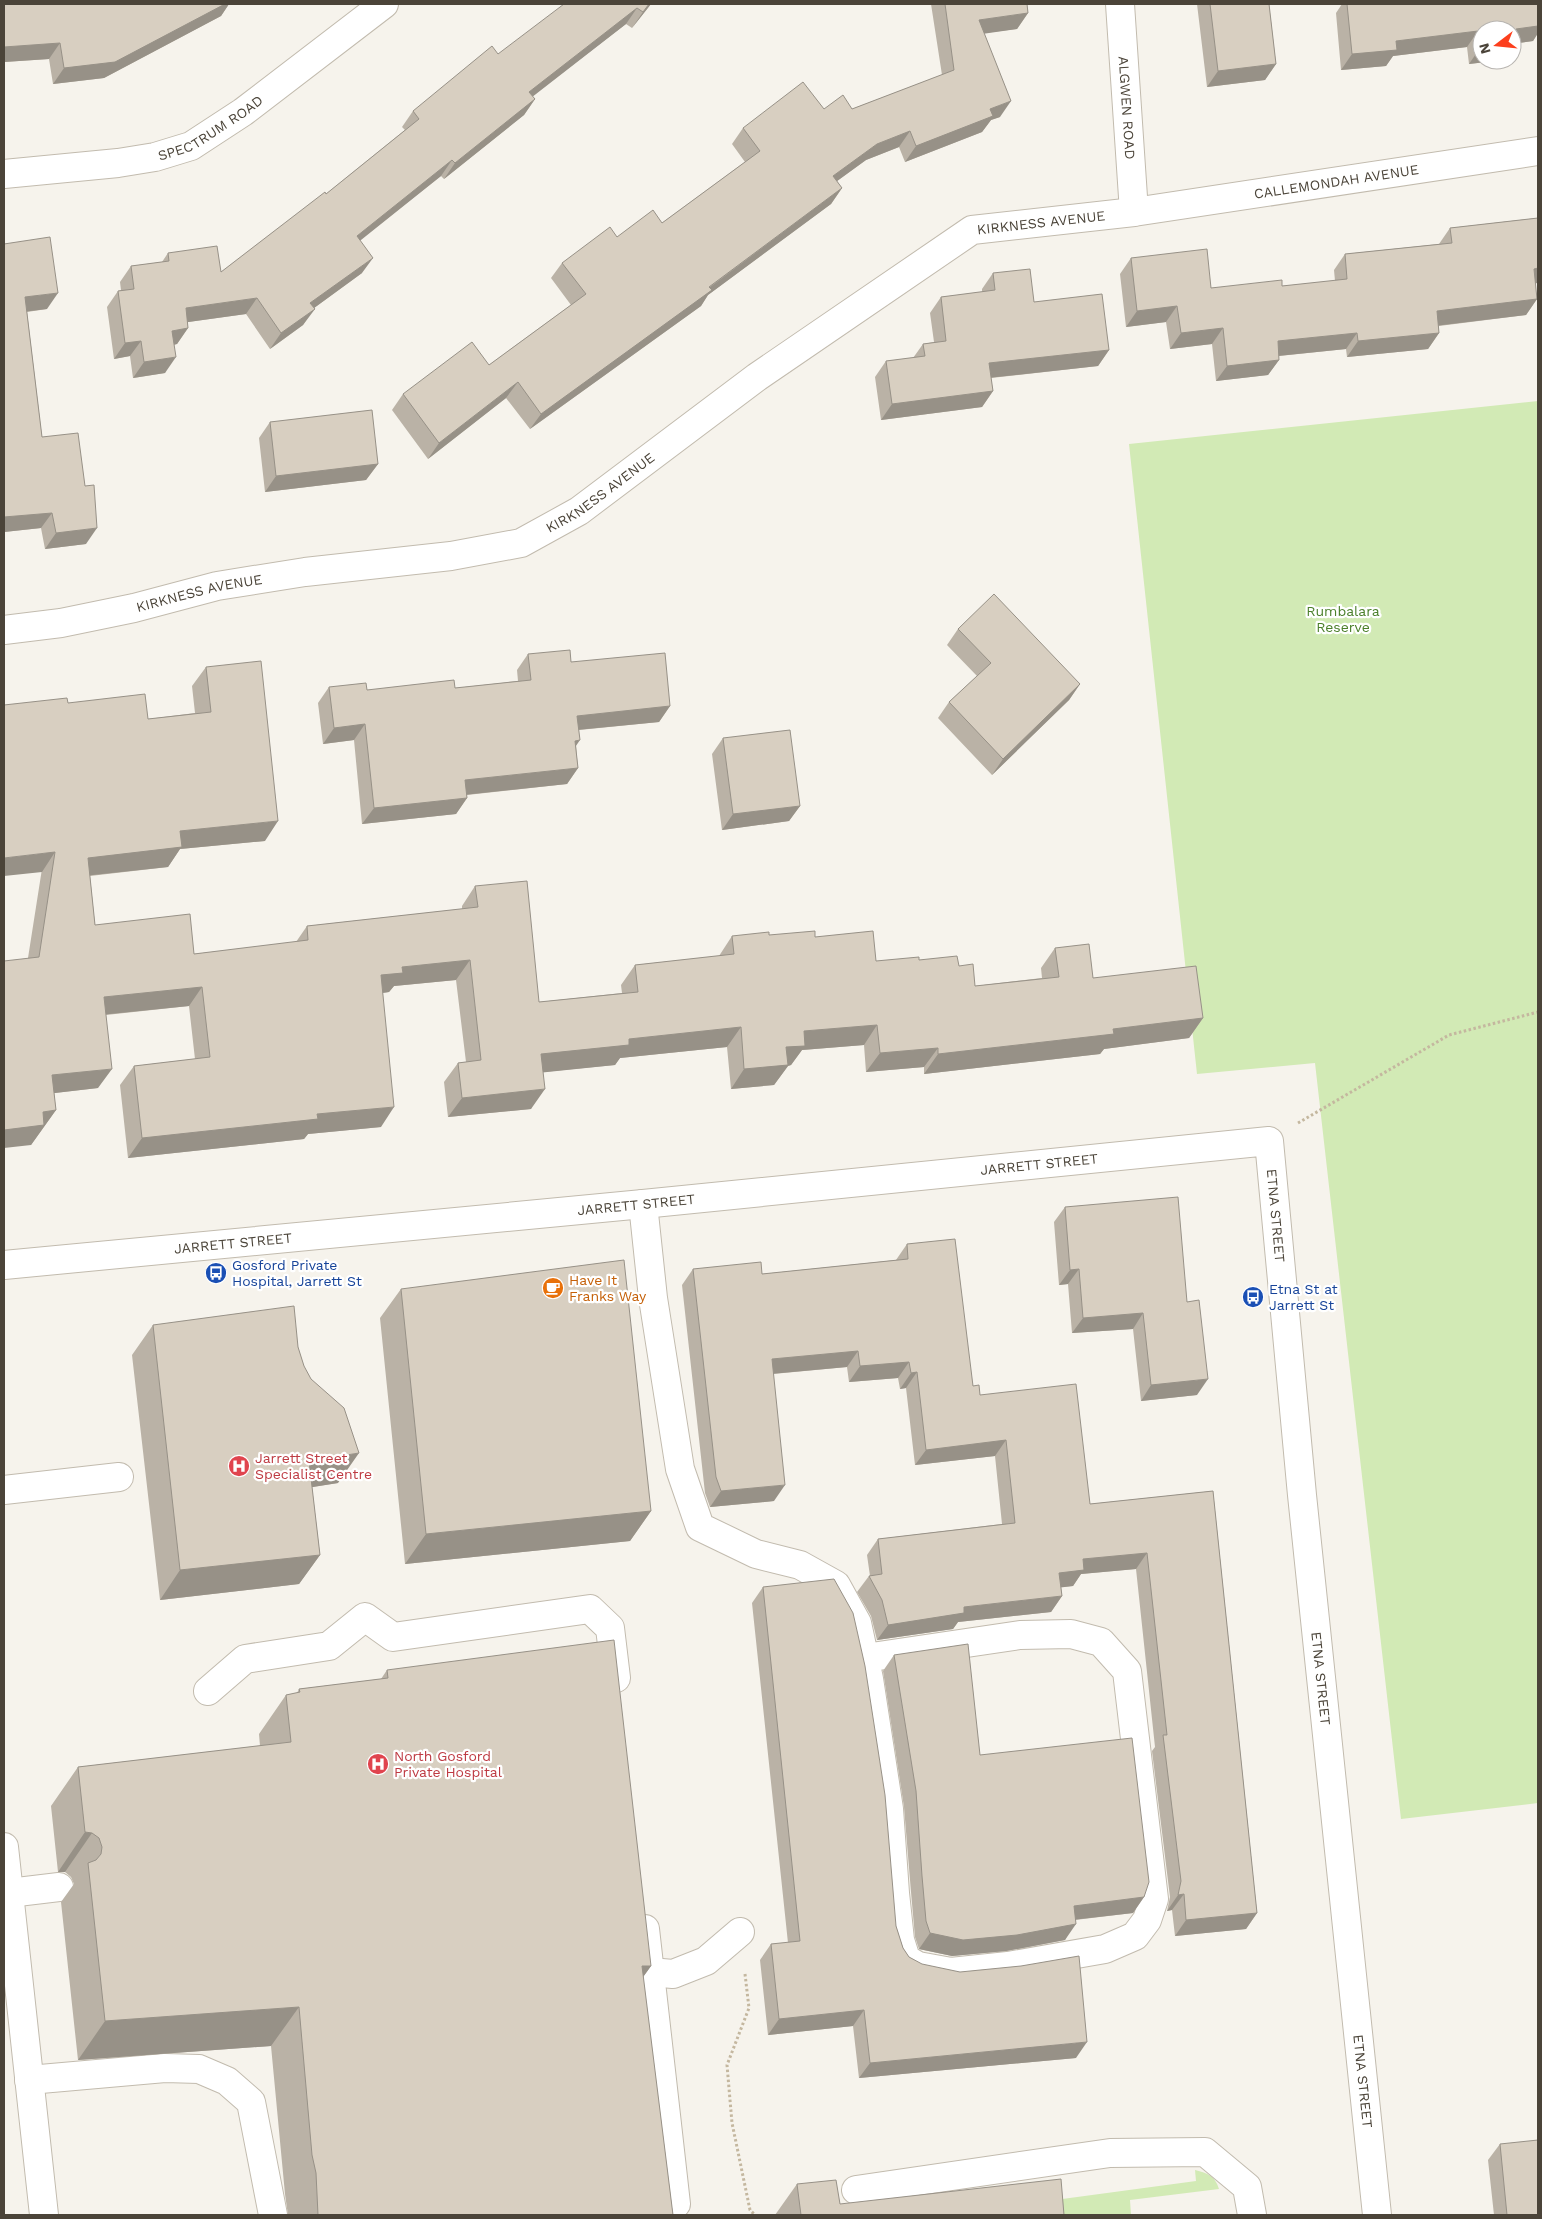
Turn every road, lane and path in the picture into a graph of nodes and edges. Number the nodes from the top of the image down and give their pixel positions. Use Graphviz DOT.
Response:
graph roads {
  1 [pos="384,4"];
  2 [pos="1120,4"];
  3 [pos="1538,151"];
  4 [pos="4,174"];
  5 [pos="1134,212"];
  6 [pos="4,630"];
  7 [pos="1538,1012"];
  8 [pos="1269,1141"];
  9 [pos="643,1204"];
  10 [pos="4,1265"];
  11 [pos="119,1477"];
  12 [pos="4,1490"];
  13 [pos="865,1658"];
  14 [pos="208,1691"];
  15 [pos="619,1706"];
  16 [pos="4,1847"];
  17 [pos="59,1887"];
  18 [pos="9,1893"];
  19 [pos="642,1903"];
  20 [pos="740,1932"];
  21 [pos="717,1952"];
  22 [pos="650,1972"];
  23 [pos="29,2080"];
  24 [pos="856,2190"];
  25 [pos="676,2204"];
  26 [pos="44,2215"];
  27 [pos="273,2215"];
  28 [pos="755,2215"];
  29 [pos="1252,2215"];
  30 [pos="1377,2215"];
  1 -- 4 [label="street, SPECTRUM ROAD"];
  2 -- 5 [label="street, ALGWEN ROAD"];
  3 -- 5 [label="street, CALLEMONDAH AVENUE"];
  5 -- 6 [label="street, KIRKNESS AVENUE"];
  7 -- 8 [label="path"];
  8 -- 9 [label="street, JARRETT STREET"];
  8 -- 30 [label="street, ETNA STREET"];
  9 -- 10 [label="street, JARRETT STREET"];
  9 -- 13 [label="street"];
  11 -- 12 [label="street"];
  13 -- 13 [label="street"];
  14 -- 15 [label="street"];
  16 -- 18 [label="street"];
  17 -- 18 [label="street"];
  18 -- 23 [label="street"];
  19 -- 22 [label="street"];
  20 -- 21 [label="street"];
  21 -- 22 [label="street"];
  21 -- 28 [label="path"];
  22 -- 25 [label="street"];
  23 -- 26 [label="street"];
  23 -- 27 [label="street"];
  24 -- 29 [label="street"];
}
